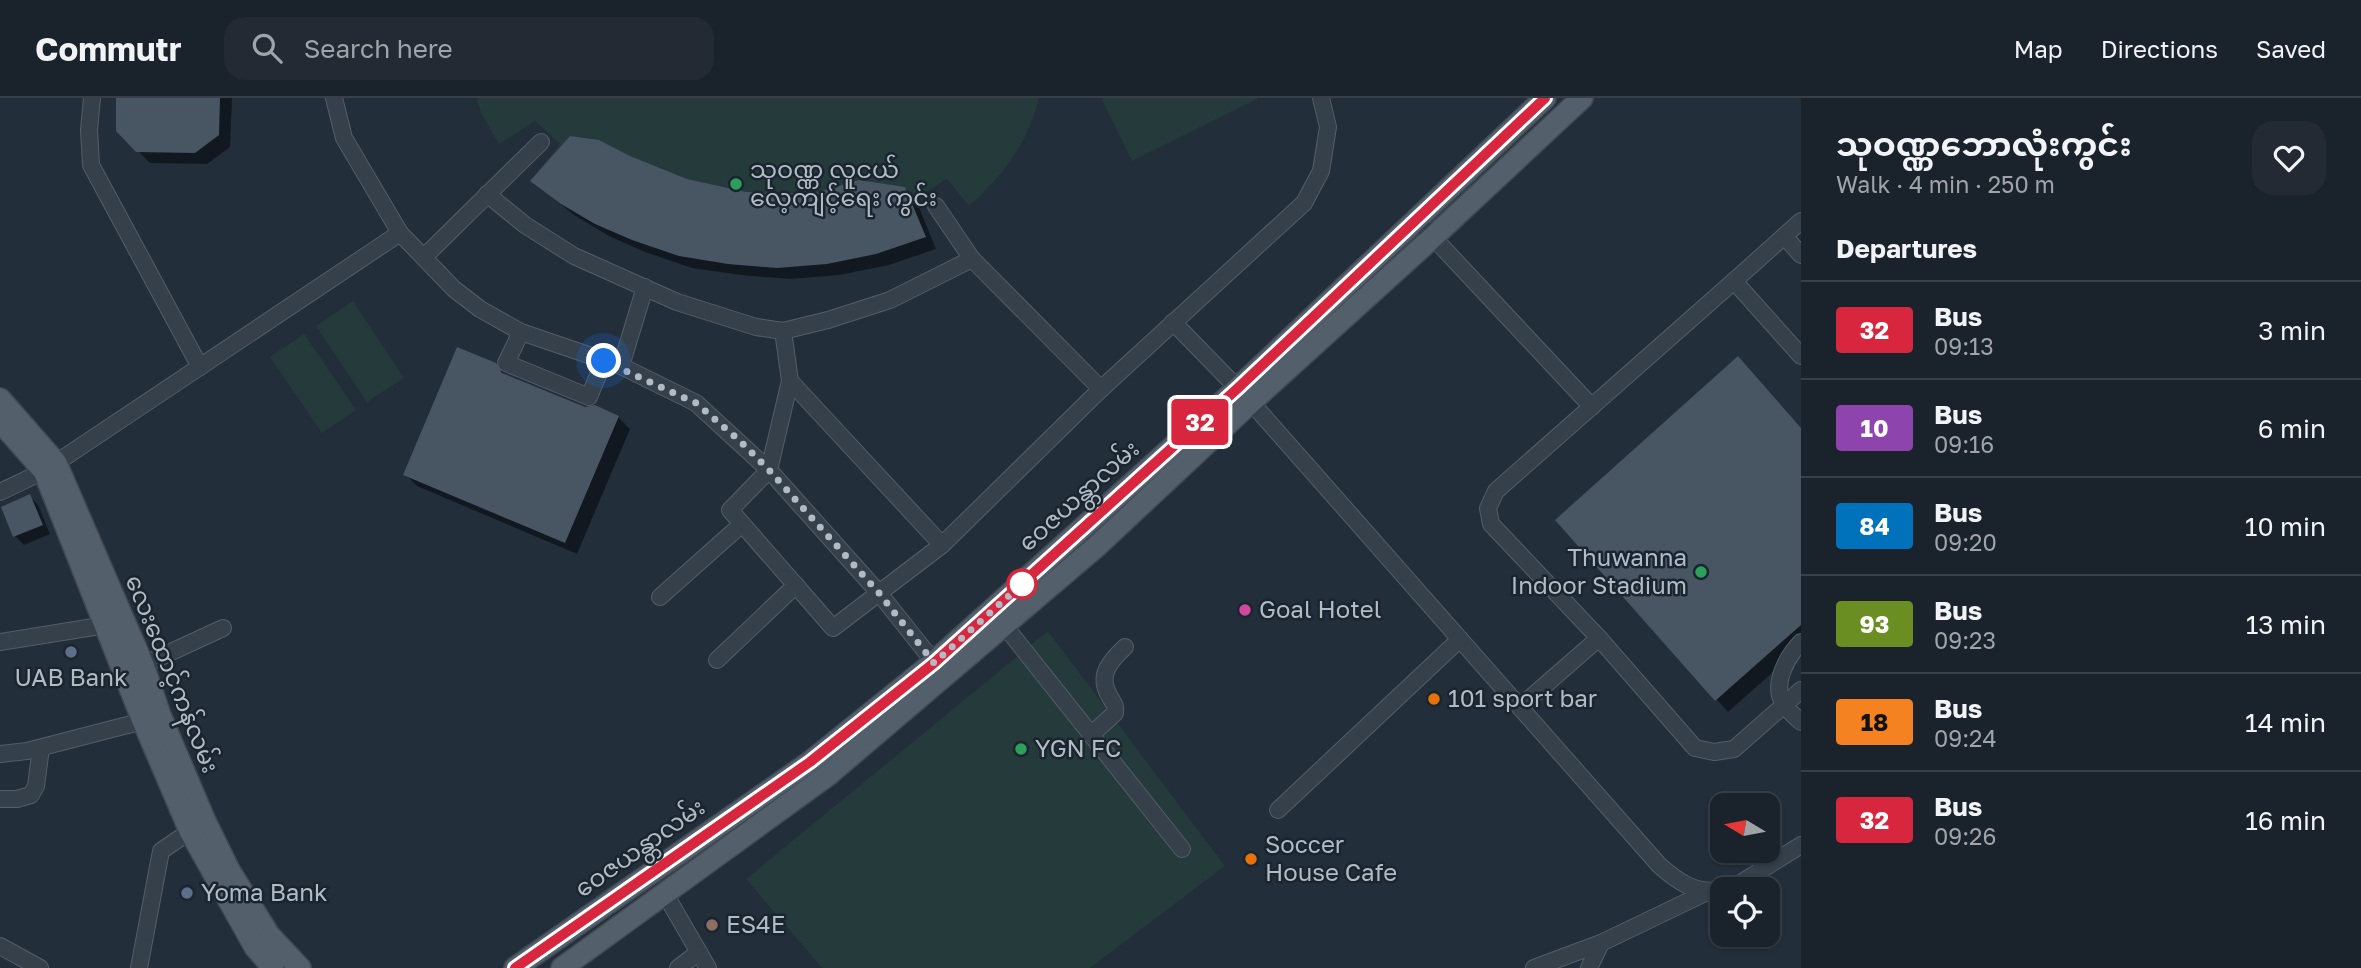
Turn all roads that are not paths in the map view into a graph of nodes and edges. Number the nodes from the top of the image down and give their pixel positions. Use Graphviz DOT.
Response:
graph roads {
  1 [pos="92,98"];
  2 [pos="334,98"];
  3 [pos="1321,98"];
  4 [pos="1545,98"];
  5 [pos="1582,98"];
  6 [pos="541,142"];
  7 [pos="1457,180"];
  8 [pos="487,194"];
  9 [pos="1474,199"];
  10 [pos="936,206"];
  11 [pos="1416,219"];
  12 [pos="1801,221"];
  13 [pos="400,233"];
  14 [pos="1784,236"];
  15 [pos="1432,238"];
  16 [pos="1801,255"];
  17 [pos="424,257"];
  18 [pos="972,259"];
  19 [pos="1734,281"];
  20 [pos="645,287"];
  21 [pos="1173,322"];
  22 [pos="783,331"];
  23 [pos="521,332"];
  24 [pos="1801,356"];
  25 [pos="604,361"];
  26 [pos="621,366"];
  27 [pos="200,367"];
  28 [pos="790,381"];
  29 [pos="1101,389"];
  30 [pos="1244,395"];
  31 [pos="0,399"];
  32 [pos="1592,407"];
  33 [pos="0,421"];
  34 [pos="50,467"];
  35 [pos="769,470"];
  36 [pos="0,492"];
  37 [pos="742,524"];
  38 [pos="77,531"];
  39 [pos="943,545"];
  40 [pos="796,585"];
  41 [pos="879,593"];
  42 [pos="660,597"];
  43 [pos="106,625"];
  44 [pos="1004,625"];
  45 [pos="223,628"];
  46 [pos="1599,638"];
  47 [pos="1460,639"];
  48 [pos="0,642"];
  49 [pos="1801,642"];
  50 [pos="1125,647"];
  51 [pos="717,660"];
  52 [pos="134,669"];
  53 [pos="939,669"];
  54 [pos="1801,690"];
  55 [pos="1784,705"];
  56 [pos="1520,707"];
  57 [pos="143,721"];
  58 [pos="1801,722"];
  59 [pos="1091,735"];
  60 [pos="41,748"];
  61 [pos="0,754"];
  62 [pos="0,799"];
  63 [pos="1278,810"];
  64 [pos="197,826"];
  65 [pos="1801,845"];
  66 [pos="1182,849"];
  67 [pos="1750,877"];
  68 [pos="1710,891"];
  69 [pos="664,892"];
  70 [pos="1710,894"];
  71 [pos="1601,943"];
  72 [pos="0,946"];
  73 [pos="699,952"];
  74 [pos="40,968"];
  75 [pos="139,968"];
  76 [pos="273,968"];
  77 [pos="300,968"];
  78 [pos="515,968"];
  79 [pos="562,968"];
  80 [pos="678,968"];
  81 [pos="708,968"];
  82 [pos="1534,968"];
  83 [pos="1589,968"];
  1 -- 27 [label="street"];
  2 -- 13 [label="street"];
  3 -- 21 [label="street"];
  4 -- 7 [label="main road, ဝေဇယန္တာလမ်း"];
  5 -- 9 [label="main road, ဝေဇယန္တာလမ်း"];
  6 -- 8 [label="street"];
  7 -- 9 [label="main road"];
  7 -- 11 [label="main road, ဝေဇယန္တာလမ်း"];
  8 -- 17 [label="street"];
  8 -- 20 [label="street"];
  9 -- 15 [label="main road, ဝေဇယန္တာလမ်း"];
  10 -- 18 [label="street"];
  11 -- 15 [label="street"];
  11 -- 30 [label="main road, ဝေဇယန္တာလမ်း"];
  12 -- 14 [label="street"];
  13 -- 17 [label="street"];
  13 -- 27 [label="street"];
  14 -- 16 [label="street"];
  14 -- 19 [label="street"];
  15 -- 30 [label="main road, ဝေဇယန္တာလမ်း"];
  15 -- 32 [label="street"];
  17 -- 23 [label="street"];
  18 -- 22 [label="street"];
  18 -- 29 [label="street"];
  19 -- 24 [label="street"];
  19 -- 32 [label="street"];
  20 -- 22 [label="street"];
  20 -- 26 [label="street"];
  21 -- 29 [label="street"];
  21 -- 30 [label="street"];
  22 -- 28 [label="street"];
  23 -- 25 [label="street"];
  23 -- 25 [label="street"];
  25 -- 26 [label="street"];
  26 -- 35 [label="street"];
  27 -- 34 [label="street"];
  28 -- 35 [label="street"];
  28 -- 39 [label="street"];
  29 -- 39 [label="street"];
  30 -- 44 [label="main road, ဝေဇယန္တာလမ်း"];
  30 -- 47 [label="street"];
  30 -- 53 [label="main road, ဝေဇယန္တာလမ်း"];
  31 -- 34 [label="main road, လေးထောင့်ကန်လမ်း"];
  32 -- 46 [label="street"];
  33 -- 34 [label="main road, လေးထောင့်ကန်လမ်း"];
  34 -- 36 [label="street"];
  34 -- 38 [label="main road, လေးထောင့်ကန်လမ်း"];
  35 -- 37 [label="street"];
  35 -- 41 [label="street"];
  37 -- 40 [label="street"];
  37 -- 42 [label="street"];
  38 -- 43 [label="main road, လေးထောင့်ကန်လမ်း"];
  38 -- 52 [label="main road, လေးထောင့်ကန်လမ်း"];
  39 -- 41 [label="street"];
  40 -- 41 [label="street"];
  40 -- 51 [label="street"];
  41 -- 53 [label="street"];
  43 -- 48 [label="street"];
  43 -- 52 [label="main road, လေးထောင့်ကန်လမ်း"];
  44 -- 53 [label="main road, ဝေဇယန္တာလမ်း"];
  44 -- 59 [label="street"];
  45 -- 52 [label="street"];
  46 -- 55 [label="street"];
  46 -- 56 [label="street"];
  47 -- 56 [label="street"];
  47 -- 63 [label="street"];
  49 -- 55 [label="street"];
  50 -- 59 [label="street"];
  52 -- 57 [label="main road, လေးထောင့်ကန်လမ်း"];
  52 -- 64 [label="main road, လေးထောင့်ကန်လမ်း"];
  53 -- 69 [label="main road, ဝေဇယန္တာလမ်း"];
  53 -- 78 [label="main road, ဝေဇယန္တာလမ်း"];
  54 -- 55 [label="street"];
  55 -- 58 [label="street"];
  56 -- 68 [label="street"];
  57 -- 60 [label="street"];
  57 -- 64 [label="main road, လေးထောင့်ကန်လမ်း"];
  59 -- 66 [label="street"];
  60 -- 61 [label="street"];
  60 -- 62 [label="street"];
  64 -- 75 [label="street"];
  64 -- 76 [label="main road, လေးထောင့်ကန်လမ်း"];
  64 -- 77 [label="main road, လေးထောင့်ကန်လမ်း"];
  65 -- 67 [label="street"];
  69 -- 73 [label="street"];
  69 -- 79 [label="main road, ဝေဇယန္တာလမ်း"];
  70 -- 71 [label="street"];
  71 -- 82 [label="street"];
  71 -- 83 [label="street"];
  72 -- 74 [label="street"];
  73 -- 80 [label="street"];
  73 -- 81 [label="street"];
}
